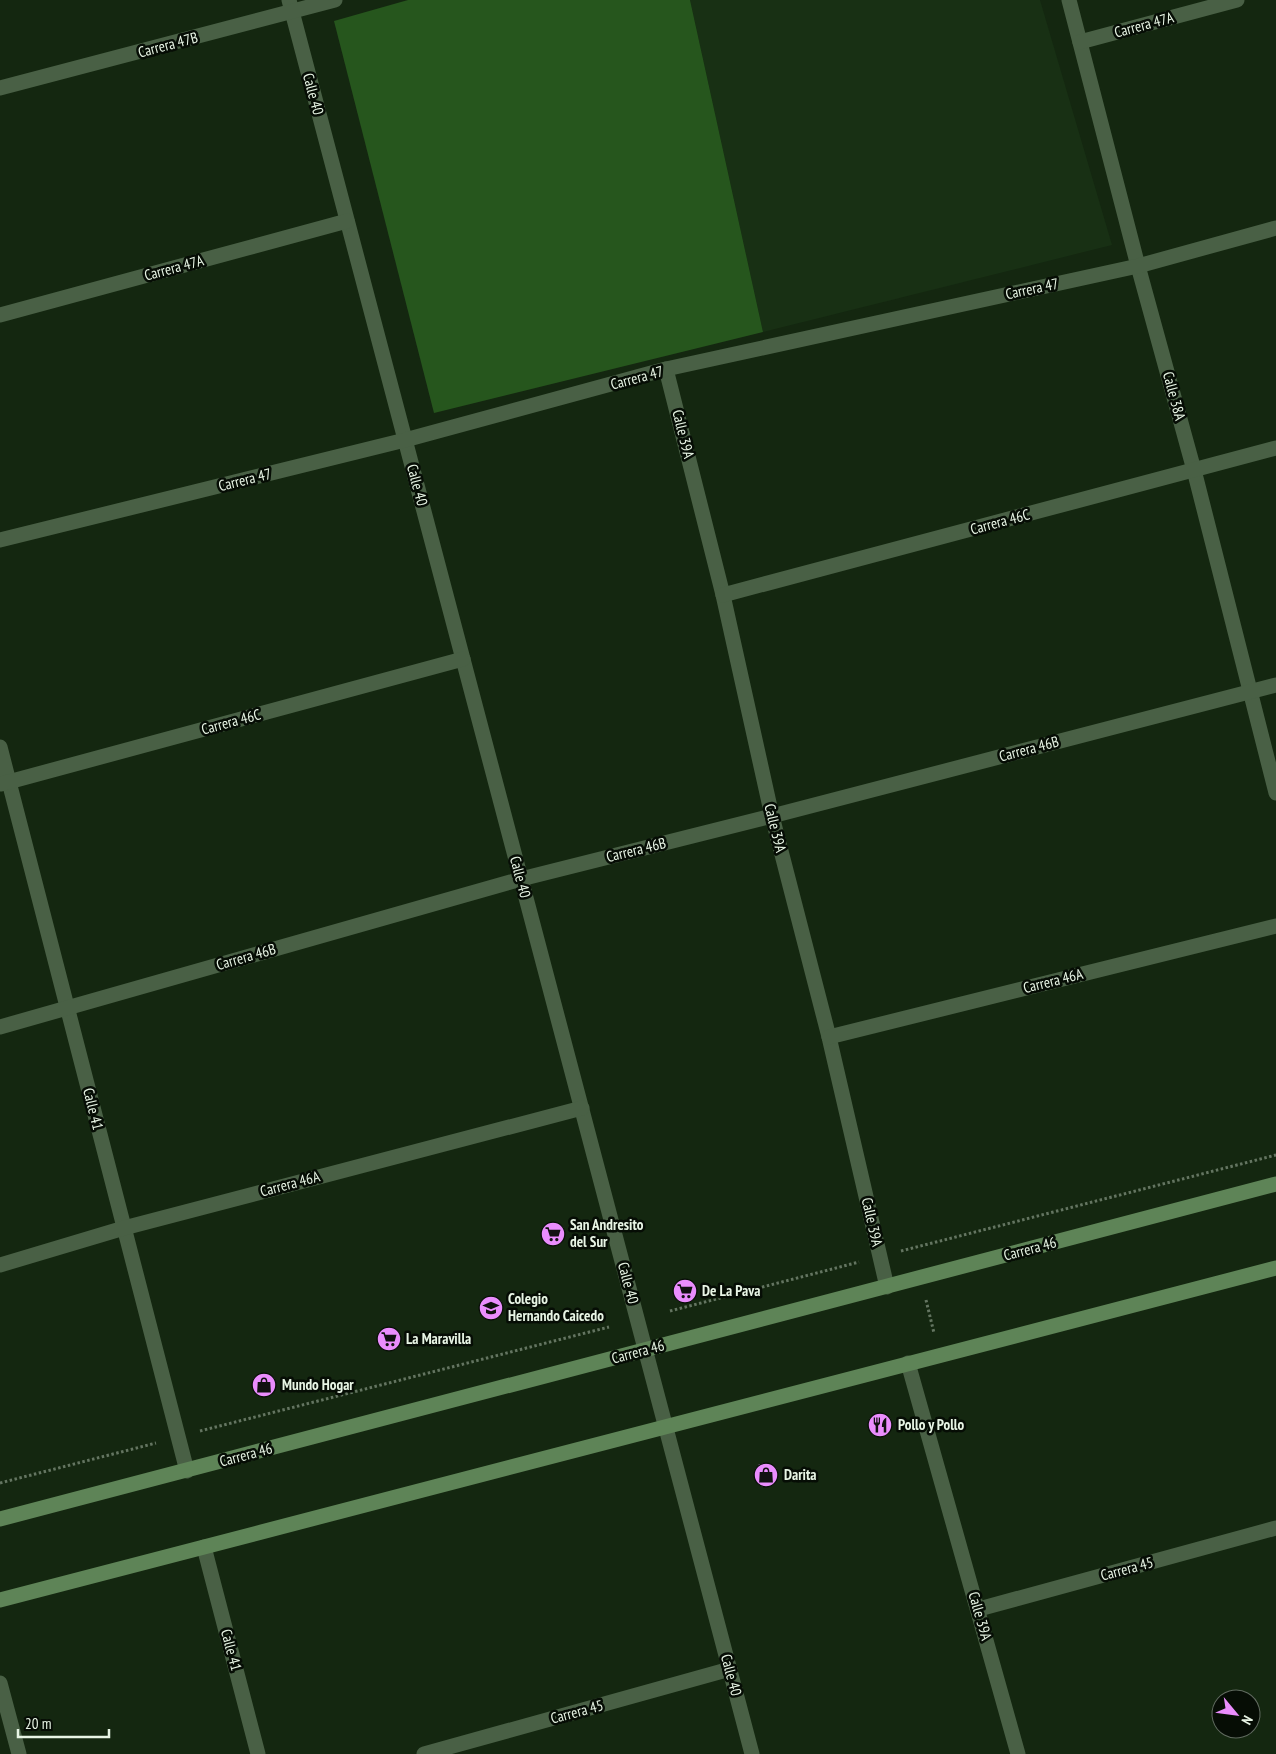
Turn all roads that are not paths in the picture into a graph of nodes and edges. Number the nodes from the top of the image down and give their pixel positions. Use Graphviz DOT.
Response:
graph roads {
  1 [pos="335,0"];
  2 [pos="1069,0"];
  3 [pos="1237,0"];
  4 [pos="290,6"];
  5 [pos="1080,42"];
  6 [pos="0,88"];
  7 [pos="347,221"];
  8 [pos="1276,228"];
  9 [pos="1138,266"];
  10 [pos="0,315"];
  11 [pos="666,370"];
  12 [pos="405,440"];
  13 [pos="1276,448"];
  14 [pos="1194,470"];
  15 [pos="0,540"];
  16 [pos="723,595"];
  17 [pos="463,659"];
  18 [pos="1276,685"];
  19 [pos="1251,691"];
  20 [pos="0,747"];
  21 [pos="4,783"];
  22 [pos="1276,793"];
  23 [pos="772,816"];
  24 [pos="521,879"];
  25 [pos="1276,926"];
  26 [pos="67,1008"];
  27 [pos="0,1027"];
  28 [pos="829,1037"];
  29 [pos="582,1108"];
  30 [pos="1276,1184"];
  31 [pos="124,1228"];
  32 [pos="0,1265"];
  33 [pos="1276,1268"];
  34 [pos="887,1287"];
  35 [pos="645,1350"];
  36 [pos="908,1363"];
  37 [pos="666,1426"];
  38 [pos="187,1471"];
  39 [pos="0,1520"];
  40 [pos="1276,1528"];
  41 [pos="204,1547"];
  42 [pos="0,1600"];
  43 [pos="978,1609"];
  44 [pos="730,1669"];
  45 [pos="0,1683"];
  46 [pos="19,1754"];
  47 [pos="258,1754"];
  48 [pos="424,1754"];
  49 [pos="752,1754"];
  50 [pos="1018,1754"];
  1 -- 4 [label="street, Carrera 47B"];
  2 -- 5 [label="street, Calle 38A"];
  3 -- 5 [label="street, Carrera 47A"];
  4 -- 6 [label="street, Carrera 47B"];
  4 -- 7 [label="street, Calle 40"];
  5 -- 9 [label="street, Calle 38A"];
  7 -- 10 [label="street, Carrera 47A"];
  7 -- 12 [label="street, Calle 40"];
  8 -- 9 [label="street, Carrera 47"];
  9 -- 11 [label="street, Carrera 47"];
  9 -- 14 [label="street, Calle 38A"];
  11 -- 12 [label="street, Carrera 47"];
  11 -- 16 [label="street, Calle 39A"];
  12 -- 15 [label="street, Carrera 47"];
  12 -- 17 [label="street, Calle 40"];
  13 -- 14 [label="street, Carrera 46C"];
  14 -- 16 [label="street, Carrera 46C"];
  14 -- 19 [label="street, Calle 38A"];
  16 -- 23 [label="street, Calle 39A"];
  17 -- 21 [label="street, Carrera 46C"];
  17 -- 24 [label="street, Calle 40"];
  18 -- 19 [label="street, Carrera 46B"];
  19 -- 22 [label="street, Calle 38A"];
  19 -- 23 [label="street, Carrera 46B"];
  20 -- 21 [label="street, Calle 41"];
  21 -- 26 [label="street, Calle 41"];
  23 -- 24 [label="street, Carrera 46B"];
  23 -- 28 [label="street, Calle 39A"];
  24 -- 26 [label="street, Carrera 46B"];
  24 -- 29 [label="street, Calle 40"];
  25 -- 28 [label="street, Carrera 46A"];
  26 -- 27 [label="street, Carrera 46B"];
  26 -- 31 [label="street, Calle 41"];
  28 -- 34 [label="street, Calle 39A"];
  29 -- 31 [label="street, Carrera 46A"];
  29 -- 35 [label="street, Calle 40"];
  30 -- 34 [label="main road, Carrera 46"];
  31 -- 32 [label="street, Carrera 46A"];
  31 -- 38 [label="street, Calle 41"];
  33 -- 36 [label="main road"];
  34 -- 35 [label="main road, Carrera 46"];
  35 -- 37 [label="street, Calle 40"];
  35 -- 38 [label="main road, Carrera 46"];
  36 -- 37 [label="main road"];
  36 -- 43 [label="street, Calle 39A"];
  37 -- 41 [label="main road"];
  37 -- 44 [label="street, Calle 40"];
  38 -- 39 [label="main road, Carrera 46"];
  40 -- 43 [label="street, Carrera 45"];
  41 -- 42 [label="main road"];
  41 -- 47 [label="street, Calle 41"];
  43 -- 50 [label="street, Calle 39A"];
  44 -- 48 [label="street, Carrera 45"];
  44 -- 49 [label="street, Calle 40"];
  45 -- 46 [label="street"];
}
